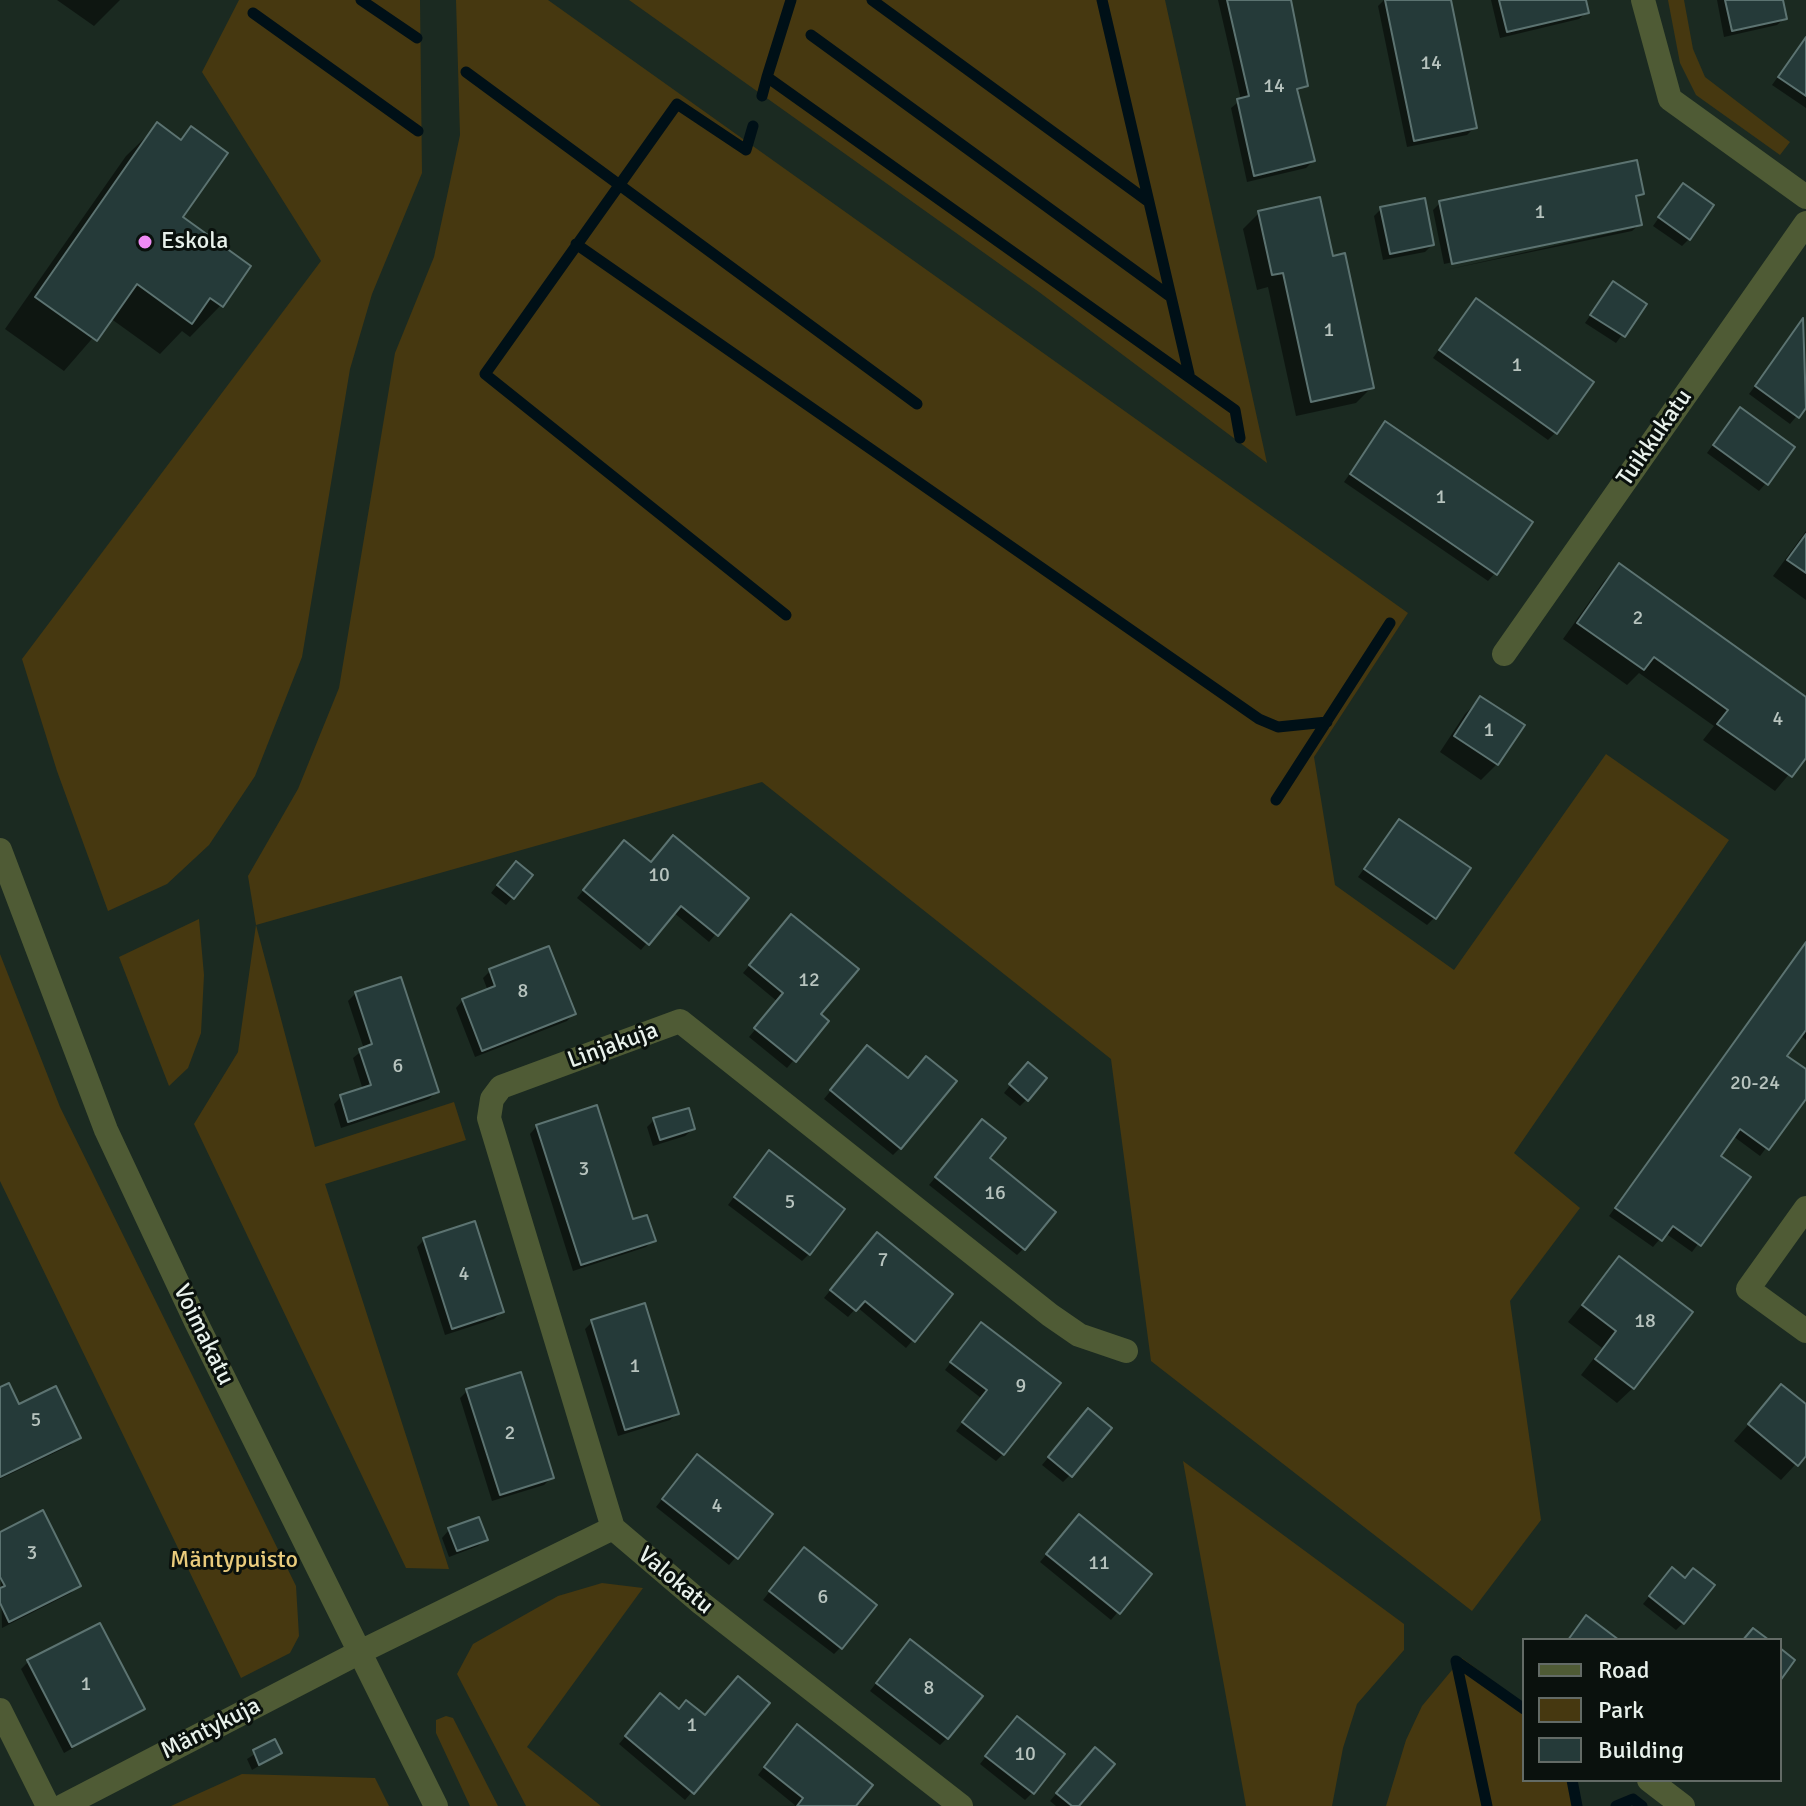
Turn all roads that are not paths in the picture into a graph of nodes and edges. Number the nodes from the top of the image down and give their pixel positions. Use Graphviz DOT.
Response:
graph roads {
  1 [pos="1643,0"];
  2 [pos="1806,197"];
  3 [pos="1806,223"];
  4 [pos="1504,654"];
  5 [pos="0,850"];
  6 [pos="1806,1208"];
  7 [pos="1806,1331"];
  8 [pos="1126,1351"];
  9 [pos="613,1528"];
  10 [pos="360,1652"];
  11 [pos="0,1710"];
  12 [pos="1652,1782"];
  13 [pos="48,1806"];
  14 [pos="63,1806"];
  15 [pos="436,1806"];
  16 [pos="961,1806"];
  17 [pos="1683,1806"];
  1 -- 2 [label="street"];
  3 -- 4 [label="street, Tuikkukatu"];
  5 -- 10 [label="street, Voimakatu"];
  6 -- 7 [label="street"];
  8 -- 9 [label="street, Linjakuja"];
  9 -- 10 [label="street"];
  9 -- 16 [label="street, Valokatu"];
  10 -- 14 [label="street, Mäntykuja"];
  10 -- 15 [label="street, Voimakatu"];
  11 -- 13 [label="street"];
  12 -- 17 [label="street"];
}
